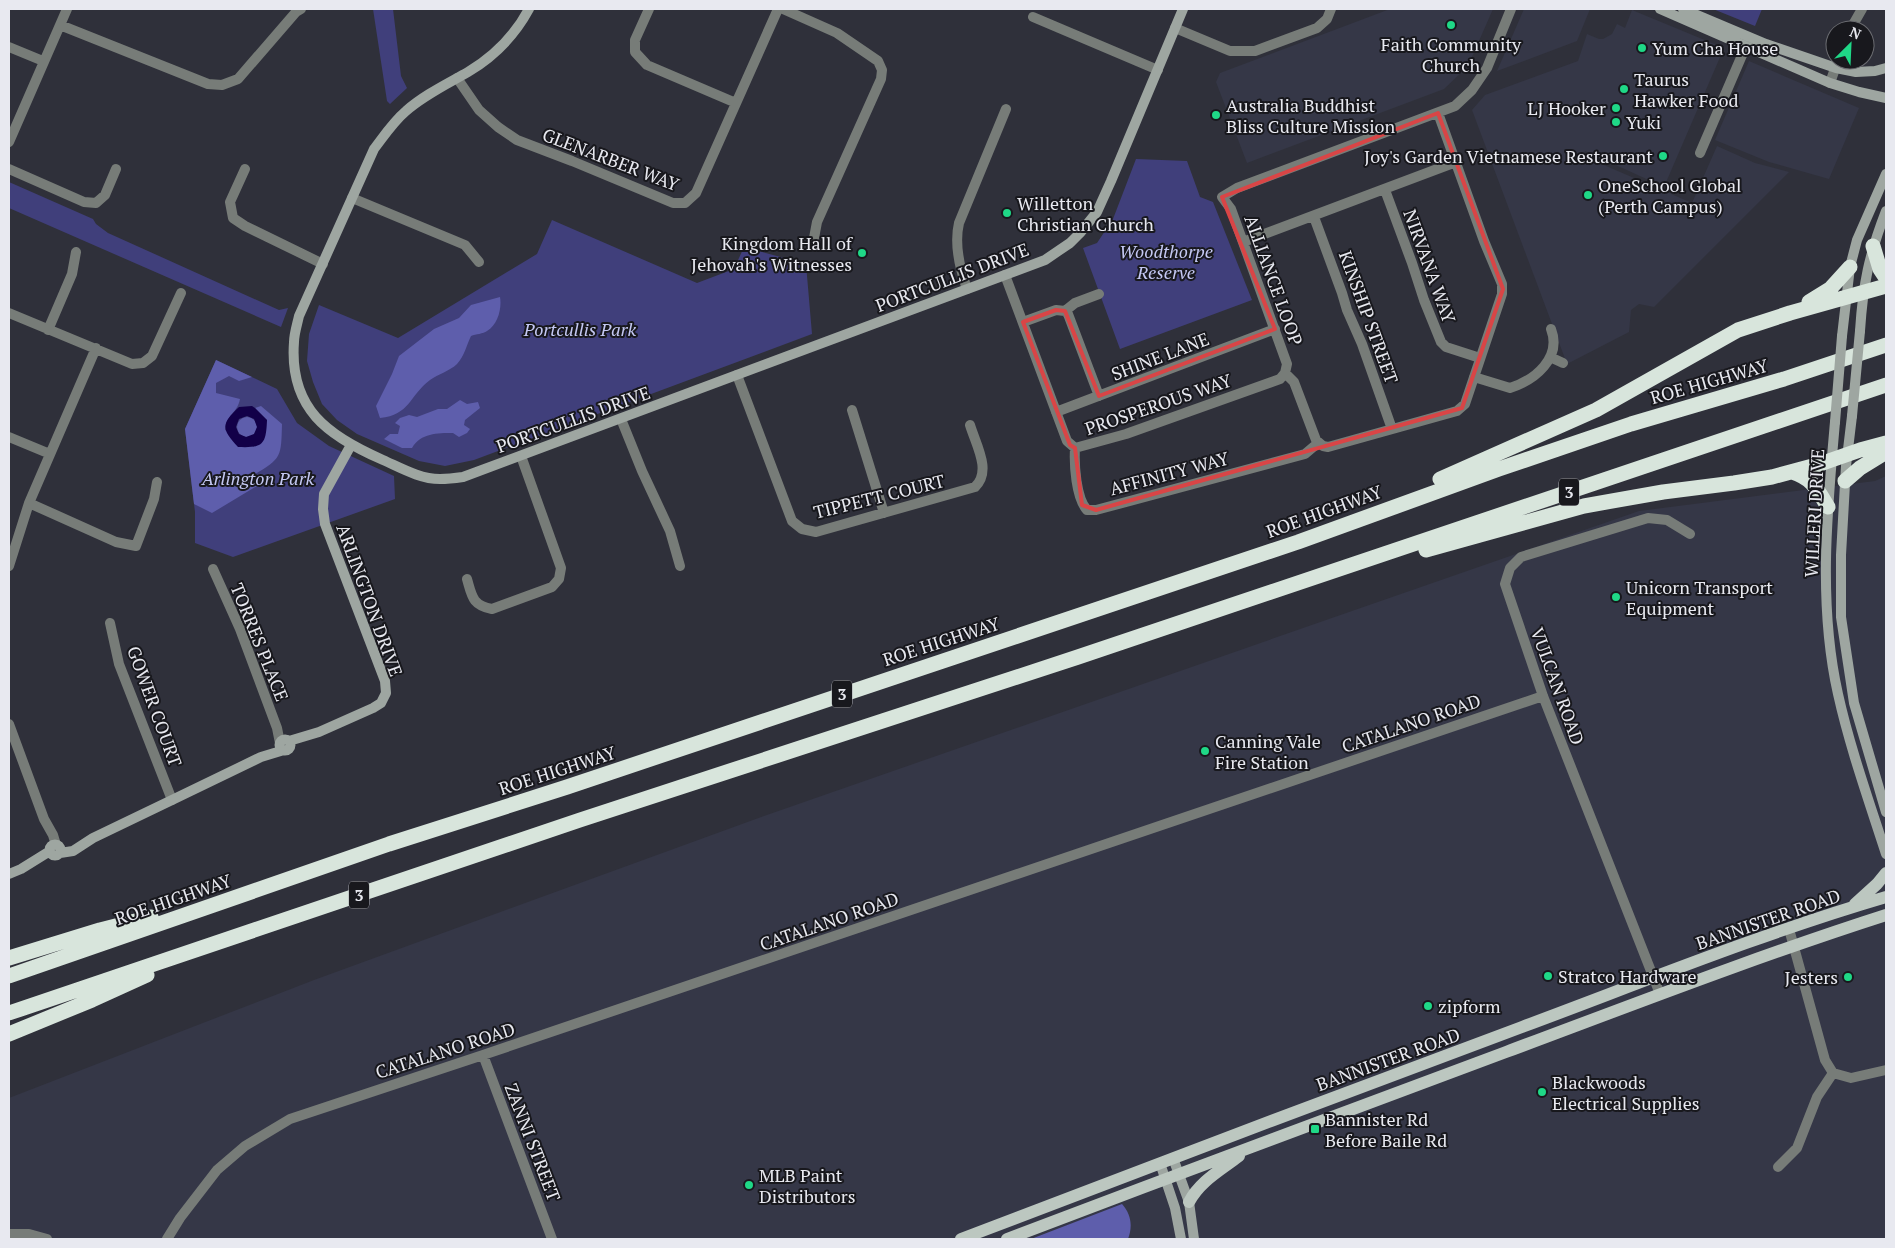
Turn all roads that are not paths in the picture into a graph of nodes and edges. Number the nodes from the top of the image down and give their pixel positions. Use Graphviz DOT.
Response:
graph roads {
  1 [pos="66,9"];
  2 [pos="301,9"];
  3 [pos="529,9"];
  4 [pos="649,9"];
  5 [pos="778,9"];
  6 [pos="783,9"];
  7 [pos="1183,9"];
  8 [pos="1331,9"];
  9 [pos="1511,9"];
  10 [pos="1660,9"];
  11 [pos="1683,9"];
  12 [pos="1862,9"];
  13 [pos="1033,18"];
  14 [pos="1856,20"];
  15 [pos="60,24"];
  16 [pos="1175,28"];
  17 [pos="1748,42"];
  18 [pos="9,46"];
  19 [pos="1825,61"];
  20 [pos="43,62"];
  21 [pos="1886,68"];
  22 [pos="1158,70"];
  23 [pos="1835,70"];
  24 [pos="1851,70"];
  25 [pos="457,78"];
  26 [pos="1830,83"];
  27 [pos="1886,98"];
  28 [pos="736,103"];
  29 [pos="1006,109"];
  30 [pos="1438,113"];
  31 [pos="9,142"];
  32 [pos="1700,153"];
  33 [pos="1456,162"];
  34 [pos="9,169"];
  35 [pos="116,169"];
  36 [pos="245,169"];
  37 [pos="1886,174"];
  38 [pos="1385,190"];
  39 [pos="352,198"];
  40 [pos="1886,211"];
  41 [pos="1314,216"];
  42 [pos="814,238"];
  43 [pos="1243,242"];
  44 [pos="1873,246"];
  45 [pos="76,252"];
  46 [pos="479,262"];
  47 [pos="323,264"];
  48 [pos="1850,267"];
  49 [pos="1005,275"];
  50 [pos="1886,278"];
  51 [pos="1886,286"];
  52 [pos="967,289"];
  53 [pos="1863,292"];
  54 [pos="182,293"];
  55 [pos="1099,294"];
  56 [pos="1846,296"];
  57 [pos="1065,310"];
  58 [pos="1790,313"];
  59 [pos="9,314"];
  60 [pos="1022,322"];
  61 [pos="1275,329"];
  62 [pos="1551,329"];
  63 [pos="48,330"];
  64 [pos="1886,345"];
  65 [pos="96,348"];
  66 [pos="1480,358"];
  67 [pos="1550,358"];
  68 [pos="1563,363"];
  69 [pos="1286,373"];
  70 [pos="737,375"];
  71 [pos="1474,377"];
  72 [pos="1886,385"];
  73 [pos="1099,396"];
  74 [pos="852,410"];
  75 [pos="1056,412"];
  76 [pos="621,418"];
  77 [pos="970,425"];
  78 [pos="1392,429"];
  79 [pos="9,437"];
  80 [pos="1318,443"];
  81 [pos="1886,443"];
  82 [pos="351,445"];
  83 [pos="1075,448"];
  84 [pos="1886,452"];
  85 [pos="50,454"];
  86 [pos="1848,454"];
  87 [pos="521,456"];
  88 [pos="1831,460"];
  89 [pos="1792,472"];
  90 [pos="1845,481"];
  91 [pos="157,482"];
  92 [pos="29,503"];
  93 [pos="1828,507"];
  94 [pos="884,513"];
  95 [pos="1690,534"];
  96 [pos="1298,542"];
  97 [pos="9,566"];
  98 [pos="680,566"];
  99 [pos="212,569"];
  100 [pos="467,580"];
  101 [pos="1252,599"];
  102 [pos="110,623"];
  103 [pos="1543,696"];
  104 [pos="9,724"];
  105 [pos="285,745"];
  106 [pos="172,800"];
  107 [pos="1886,812"];
  108 [pos="55,850"];
  109 [pos="1886,854"];
  110 [pos="1886,873"];
  111 [pos="9,874"];
  112 [pos="240,895"];
  113 [pos="1886,897"];
  114 [pos="1851,908"];
  115 [pos="1886,915"];
  116 [pos="1789,929"];
  117 [pos="222,942"];
  118 [pos="1793,945"];
  119 [pos="9,958"];
  120 [pos="9,976"];
  121 [pos="1653,978"];
  122 [pos="1660,994"];
  123 [pos="9,1013"];
  124 [pos="9,1034"];
  125 [pos="483,1056"];
  126 [pos="1886,1070"];
  127 [pos="1833,1073"];
  128 [pos="1248,1148"];
  129 [pos="1173,1158"];
  130 [pos="1160,1163"];
  131 [pos="1778,1166"];
  132 [pos="1179,1173"];
  133 [pos="1165,1180"];
  134 [pos="1189,1202"];
  135 [pos="9,1234"];
  136 [pos="48,1239"];
  137 [pos="167,1239"];
  138 [pos="552,1239"];
  139 [pos="961,1239"];
  140 [pos="1008,1239"];
  141 [pos="1181,1239"];
  142 [pos="1194,1239"];
  1 -- 15 [label="street"];
  2 -- 15 [label="street"];
  3 -- 25 [label="street, PORTCULLIS DRIVE"];
  4 -- 28 [label="street"];
  5 -- 28 [label="street, GLENARBER WAY"];
  6 -- 42 [label="street"];
  7 -- 16 [label="street, PORTCULLIS DRIVE"];
  8 -- 16 [label="street"];
  9 -- 30 [label="street"];
  10 -- 17 [label="street"];
  11 -- 17 [label="street"];
  12 -- 14 [label="street"];
  13 -- 22 [label="street"];
  15 -- 20 [label="street"];
  16 -- 22 [label="street, PORTCULLIS DRIVE"];
  17 -- 19 [label="street"];
  17 -- 26 [label="street"];
  17 -- 32 [label="street"];
  18 -- 20 [label="street"];
  20 -- 31 [label="street"];
  21 -- 24 [label="street"];
  22 -- 49 [label="street, PORTCULLIS DRIVE"];
  23 -- 26 [label="street"];
  25 -- 28 [label="street, GLENARBER WAY"];
  25 -- 39 [label="street, PORTCULLIS DRIVE"];
  26 -- 27 [label="street"];
  29 -- 52 [label="street"];
  30 -- 33 [label="street"];
  30 -- 43 [label="street, ALLIANCE LOOP"];
  33 -- 38 [label="street"];
  33 -- 66 [label="street"];
  34 -- 35 [label="street"];
  36 -- 47 [label="street"];
  37 -- 48 [label="street, WILLERI DRIVE"];
  38 -- 41 [label="street"];
  38 -- 66 [label="street, NIRVANA WAY"];
  39 -- 46 [label="street"];
  39 -- 47 [label="street, PORTCULLIS DRIVE"];
  40 -- 44 [label="street, WILLERI DRIVE"];
  41 -- 43 [label="street"];
  41 -- 78 [label="street, KINSHIP STREET"];
  43 -- 61 [label="street, ALLIANCE LOOP"];
  44 -- 50 [label="highway"];
  44 -- 53 [label="street, WILLERI DRIVE"];
  45 -- 63 [label="street"];
  47 -- 82 [label="street, PORTCULLIS DRIVE"];
  48 -- 56 [label="street, WILLERI DRIVE"];
  48 -- 58 [label="highway"];
  49 -- 52 [label="street, PORTCULLIS DRIVE"];
  49 -- 60 [label="street, PROSPEROUS WAY"];
  51 -- 53 [label="highway"];
  52 -- 70 [label="street, PORTCULLIS DRIVE"];
  53 -- 56 [label="highway"];
  53 -- 86 [label="street, WILLERI DRIVE, bridge"];
  54 -- 65 [label="street"];
  55 -- 57 [label="street"];
  56 -- 58 [label="highway"];
  56 -- 88 [label="street, WILLERI DRIVE, bridge"];
  57 -- 60 [label="street"];
  57 -- 73 [label="street"];
  58 -- 96 [label="highway"];
  59 -- 63 [label="street"];
  60 -- 75 [label="street, PROSPEROUS WAY"];
  61 -- 69 [label="street, ALLIANCE LOOP"];
  61 -- 73 [label="street, SHINE LANE"];
  62 -- 67 [label="street"];
  63 -- 65 [label="street"];
  64 -- 96 [label="highway, ROE HIGHWAY / 3"];
  65 -- 85 [label="street"];
  66 -- 71 [label="street"];
  67 -- 68 [label="street"];
  67 -- 71 [label="street"];
  69 -- 80 [label="street, ALLIANCE LOOP"];
  69 -- 83 [label="street, PROSPEROUS WAY"];
  70 -- 76 [label="street, PORTCULLIS DRIVE"];
  70 -- 94 [label="street, TIPPETT COURT"];
  71 -- 78 [label="street"];
  72 -- 101 [label="highway, 3"];
  73 -- 75 [label="street, SHINE LANE"];
  74 -- 94 [label="street"];
  75 -- 83 [label="street, PROSPEROUS WAY"];
  76 -- 87 [label="street, PORTCULLIS DRIVE"];
  76 -- 98 [label="street"];
  77 -- 94 [label="street, TIPPETT COURT"];
  78 -- 80 [label="street"];
  79 -- 85 [label="street"];
  80 -- 83 [label="street, AFFINITY WAY"];
  81 -- 86 [label="highway"];
  82 -- 87 [label="street, PORTCULLIS DRIVE"];
  82 -- 105 [label="street, ARLINGTON DRIVE"];
  84 -- 90 [label="highway"];
  85 -- 92 [label="street"];
  86 -- 88 [label="highway"];
  86 -- 90 [label="street, WILLERI DRIVE"];
  87 -- 100 [label="street"];
  88 -- 89 [label="highway"];
  88 -- 93 [label="street, WILLERI DRIVE"];
  89 -- 93 [label="highway"];
  89 -- 101 [label="highway"];
  90 -- 107 [label="street, WILLERI DRIVE"];
  91 -- 92 [label="street"];
  92 -- 97 [label="street"];
  93 -- 109 [label="street, WILLERI DRIVE"];
  95 -- 103 [label="street, VULCAN ROAD"];
  96 -- 112 [label="highway, ROE HIGHWAY / 3"];
  99 -- 105 [label="street, TORRES PLACE"];
  101 -- 117 [label="highway, 3"];
  102 -- 106 [label="street, GOWER COURT"];
  103 -- 121 [label="street, VULCAN ROAD"];
  103 -- 125 [label="street, CATALANO ROAD"];
  104 -- 108 [label="street"];
  105 -- 106 [label="street, ARLINGTON DRIVE"];
  106 -- 108 [label="street, ARLINGTON DRIVE"];
  108 -- 111 [label="street, ARLINGTON DRIVE"];
  110 -- 114 [label="main road"];
  112 -- 119 [label="highway"];
  112 -- 120 [label="highway, ROE HIGHWAY / 3"];
  113 -- 114 [label="main road, BANNISTER ROAD"];
  114 -- 116 [label="main road, BANNISTER ROAD"];
  115 -- 118 [label="main road, BANNISTER ROAD"];
  116 -- 118 [label="street"];
  116 -- 121 [label="main road, BANNISTER ROAD"];
  117 -- 123 [label="highway, 3"];
  117 -- 124 [label="highway"];
  118 -- 122 [label="main road, BANNISTER ROAD"];
  118 -- 127 [label="street"];
  121 -- 122 [label="street, VULCAN ROAD"];
  121 -- 129 [label="main road, BANNISTER ROAD"];
  122 -- 128 [label="main road, BANNISTER ROAD"];
  125 -- 137 [label="street, CATALANO ROAD"];
  125 -- 138 [label="street, ZANNI STREET"];
  126 -- 127 [label="street"];
  127 -- 131 [label="street"];
  128 -- 132 [label="main road, BANNISTER ROAD"];
  128 -- 134 [label="main road"];
  129 -- 130 [label="main road, BANNISTER ROAD"];
  129 -- 132 [label="street"];
  130 -- 133 [label="street"];
  130 -- 139 [label="main road, BANNISTER ROAD"];
  132 -- 133 [label="main road, BANNISTER ROAD"];
  132 -- 134 [label="street"];
  133 -- 140 [label="main road, BANNISTER ROAD"];
  133 -- 141 [label="street"];
  134 -- 142 [label="street"];
  135 -- 136 [label="street"];
}
